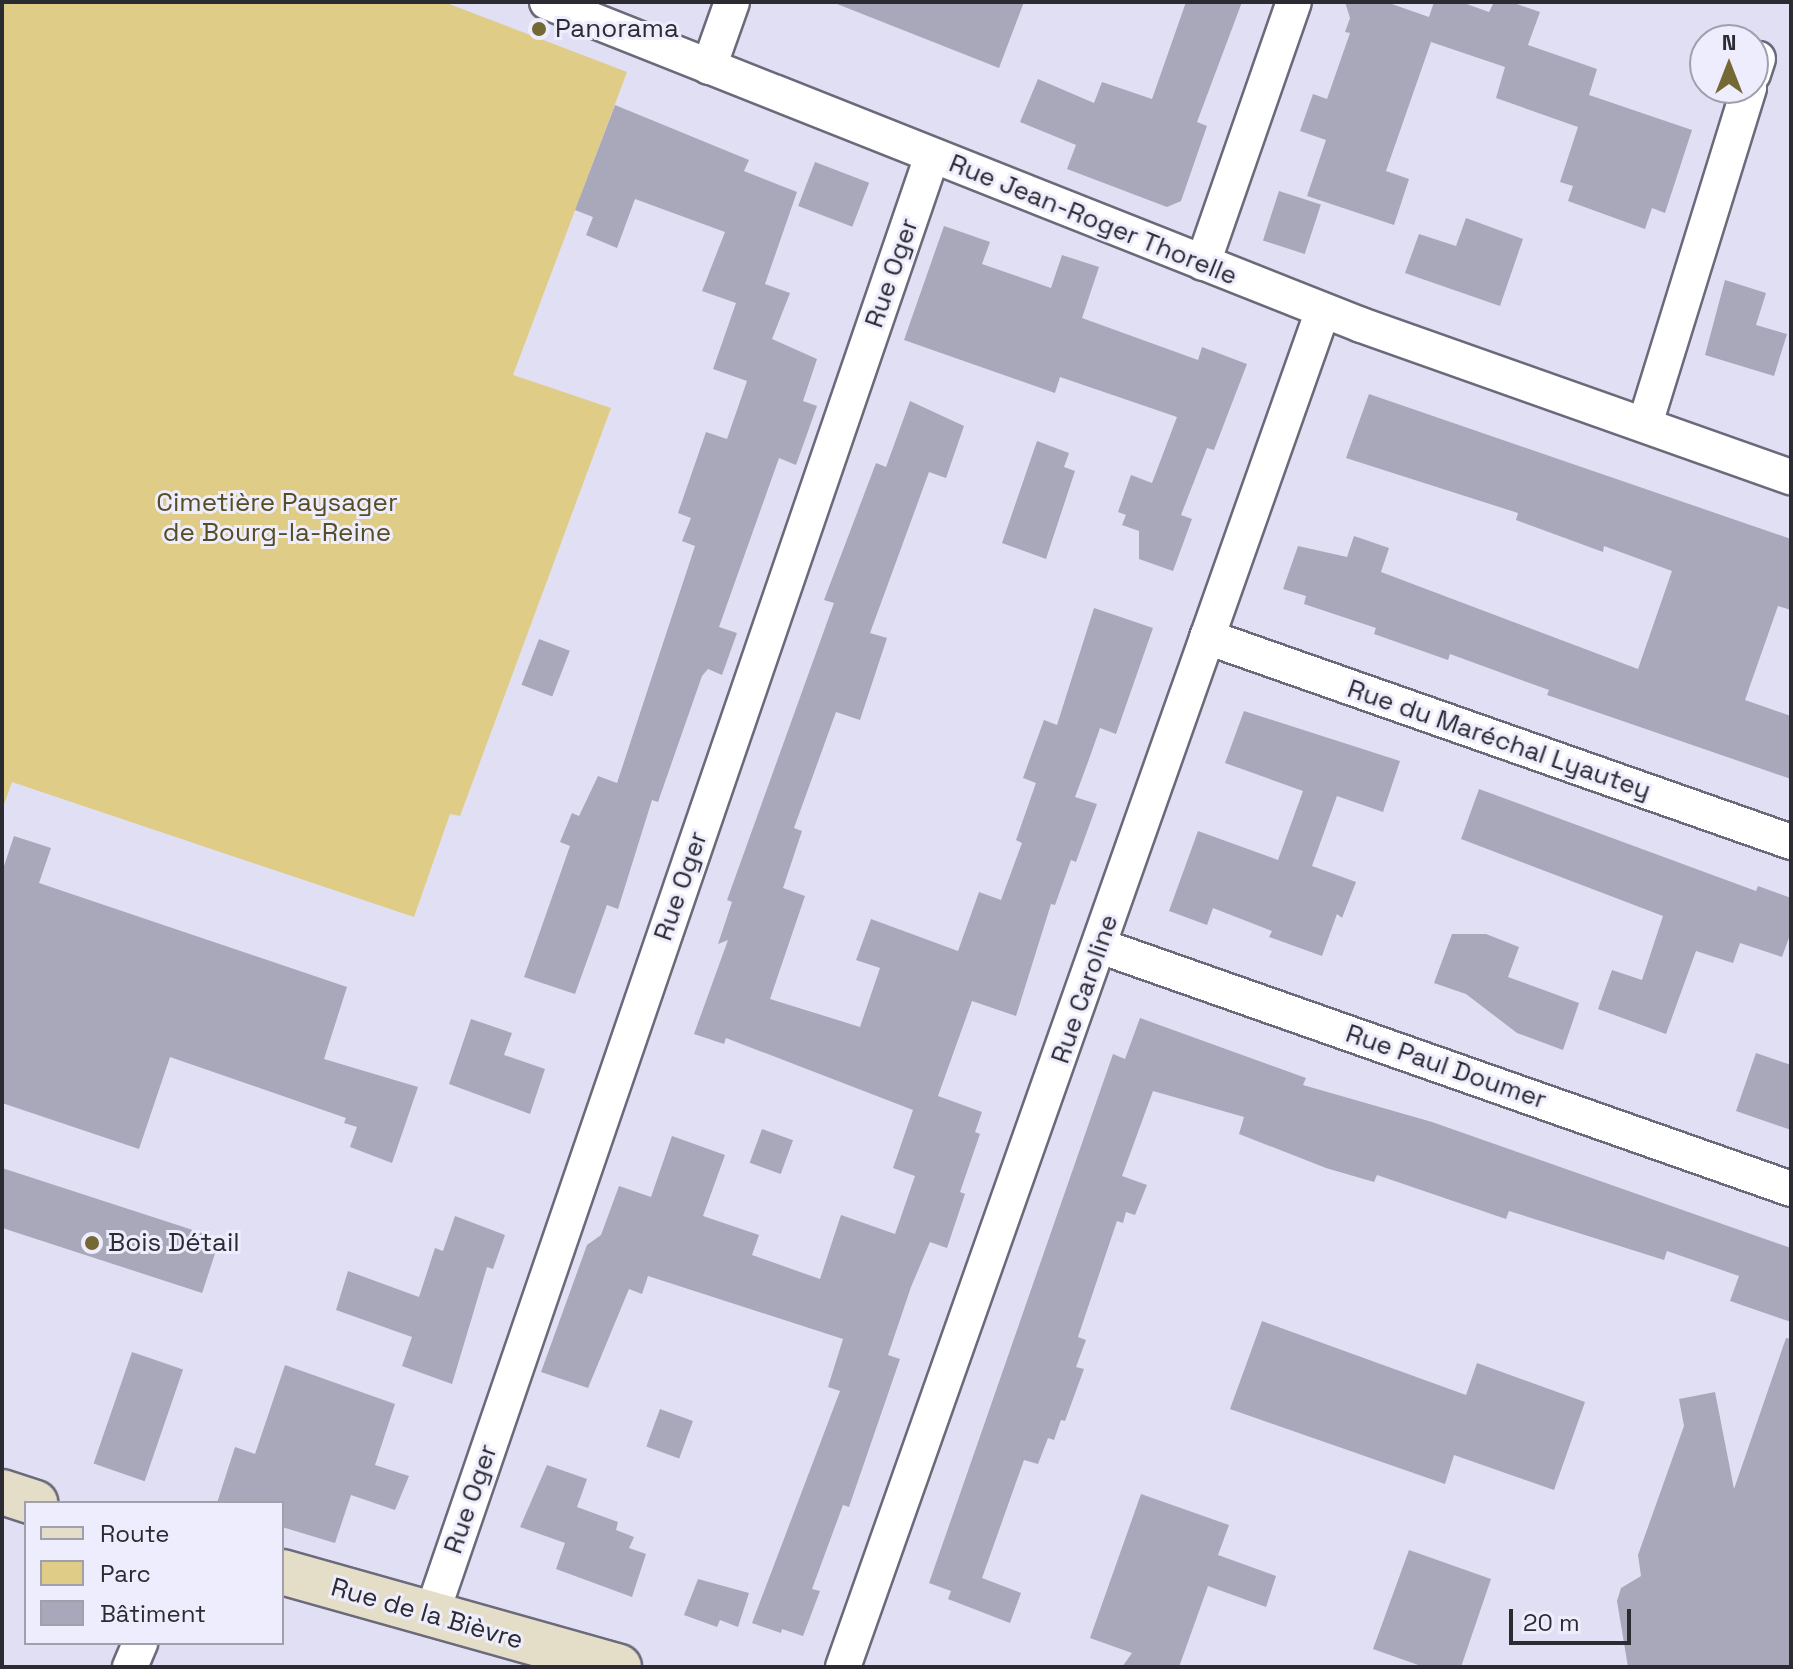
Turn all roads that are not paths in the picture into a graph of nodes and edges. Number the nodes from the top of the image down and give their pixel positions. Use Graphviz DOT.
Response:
graph roads {
  1 [pos="547,2"];
  2 [pos="732,2"];
  3 [pos="1294,2"];
  4 [pos="709,67"];
  5 [pos="1744,104"];
  6 [pos="932,156"];
  7 [pos="1203,263"];
  8 [pos="1323,310"];
  9 [pos="1645,424"];
  10 [pos="1791,477"];
  11 [pos="1207,637"];
  12 [pos="1791,842"];
  13 [pos="1100,946"];
  14 [pos="1791,1189"];
  15 [pos="2,1492"];
  16 [pos="29,1501"];
  17 [pos="284,1573"];
  18 [pos="431,1616"];
  19 [pos="139,1645"];
  20 [pos="130,1667"];
  21 [pos="619,1667"];
  22 [pos="843,1667"];
  1 -- 4 [label="street, Rue Jean-Roger Thorelle"];
  2 -- 4 [label="street"];
  3 -- 7 [label="street"];
  4 -- 6 [label="street, Rue Jean-Roger Thorelle"];
  5 -- 9 [label="street"];
  6 -- 7 [label="street, Rue Jean-Roger Thorelle"];
  6 -- 18 [label="street, Rue Oger"];
  7 -- 8 [label="street, Rue Jean-Roger Thorelle"];
  8 -- 9 [label="street, Rue Jean-Roger Thorelle"];
  8 -- 11 [label="street, Rue Caroline"];
  9 -- 10 [label="street, Rue Jean-Roger Thorelle"];
  11 -- 12 [label="street, Rue du Maréchal Lyautey"];
  11 -- 13 [label="street, Rue Caroline"];
  13 -- 14 [label="street, Rue Paul Doumer"];
  13 -- 22 [label="street, Rue Caroline"];
  15 -- 16 [label="main road"];
  17 -- 18 [label="main road, Rue de la Bièvre"];
  18 -- 21 [label="main road, Rue de la Bièvre"];
  19 -- 20 [label="street"];
}
